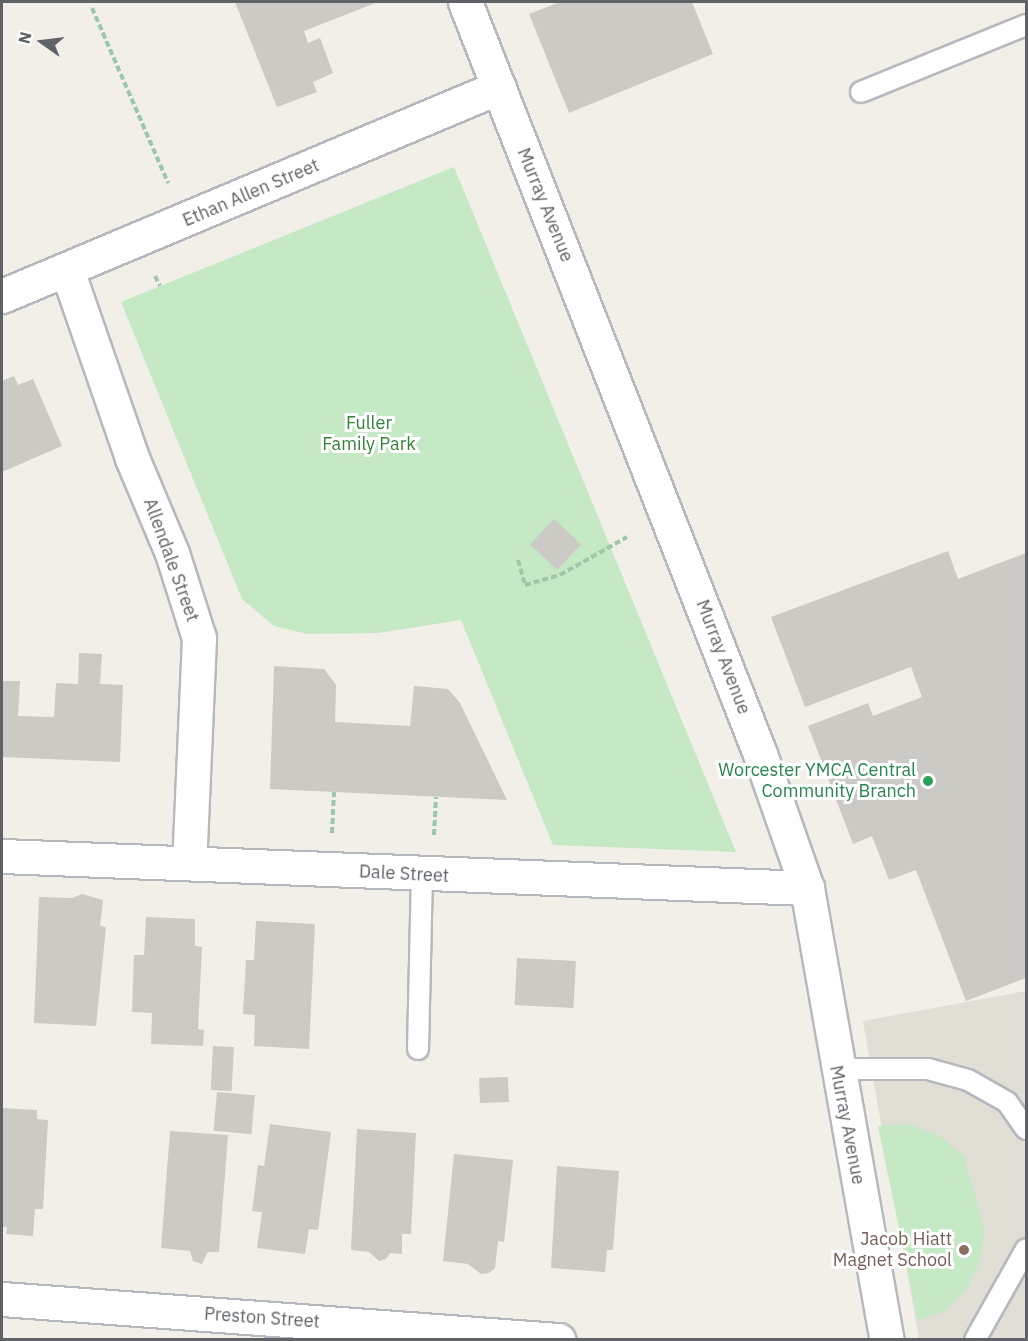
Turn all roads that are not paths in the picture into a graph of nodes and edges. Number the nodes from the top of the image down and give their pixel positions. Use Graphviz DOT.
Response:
graph roads {
  1 [pos="465,2"];
  2 [pos="1026,25"];
  3 [pos="499,87"];
  4 [pos="861,92"];
  5 [pos="67,270"];
  6 [pos="2,296"];
  7 [pos="2,856"];
  8 [pos="428,861"];
  9 [pos="189,862"];
  10 [pos="807,888"];
  11 [pos="418,1049"];
  12 [pos="837,1069"];
  13 [pos="1026,1130"];
  14 [pos="1026,1249"];
  15 [pos="2,1299"];
  16 [pos="558,1340"];
  17 [pos="887,1340"];
  18 [pos="975,1340"];
  1 -- 3 [label="street, Murray Avenue"];
  2 -- 4 [label="lane"];
  3 -- 5 [label="street, Ethan Allen Street"];
  3 -- 10 [label="street, Murray Avenue"];
  5 -- 6 [label="street, Ethan Allen Street"];
  5 -- 9 [label="street, Allendale Street"];
  7 -- 9 [label="street, Dale Street"];
  8 -- 9 [label="street, Dale Street"];
  8 -- 10 [label="street, Dale Street"];
  8 -- 11 [label="lane"];
  10 -- 12 [label="street, Murray Avenue"];
  12 -- 13 [label="lane"];
  12 -- 17 [label="street, Murray Avenue"];
  14 -- 18 [label="lane"];
  15 -- 16 [label="street, Preston Street"];
}
